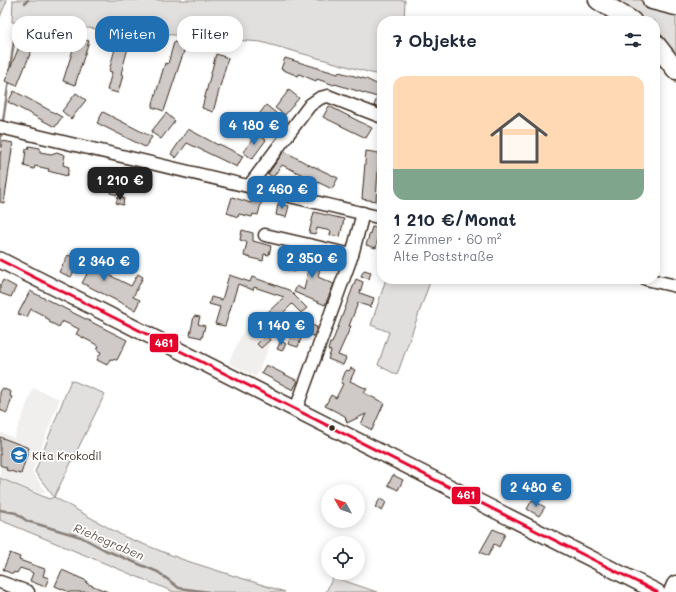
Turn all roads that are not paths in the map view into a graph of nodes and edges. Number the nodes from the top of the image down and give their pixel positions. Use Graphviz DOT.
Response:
graph roads {
  1 [pos="598,0"];
  2 [pos="652,0"];
  3 [pos="676,6"];
  4 [pos="624,16"];
  5 [pos="660,50"];
  6 [pos="676,70"];
  7 [pos="377,115"];
  8 [pos="0,127"];
  9 [pos="249,186"];
  10 [pos="363,213"];
  11 [pos="377,217"];
  12 [pos="265,235"];
  13 [pos="352,255"];
  14 [pos="0,260"];
  15 [pos="660,282"];
  16 [pos="676,286"];
  17 [pos="296,409"];
  18 [pos="0,582"];
  19 [pos="676,585"];
  20 [pos="28,592"];
  21 [pos="657,592"];
  22 [pos="673,592"];
  1 -- 4 [label="highway"];
  2 -- 3 [label="highway"];
  5 -- 6 [label="highway"];
  7 -- 9 [label="street"];
  8 -- 9 [label="street"];
  9 -- 10 [label="street"];
  10 -- 11 [label="street"];
  10 -- 13 [label="street"];
  12 -- 13 [label="street"];
  13 -- 17 [label="street"];
  14 -- 17 [label="main road"];
  15 -- 16 [label="street"];
  17 -- 21 [label="main road"];
  18 -- 20 [label="street"];
  19 -- 22 [label="highway"];
}
